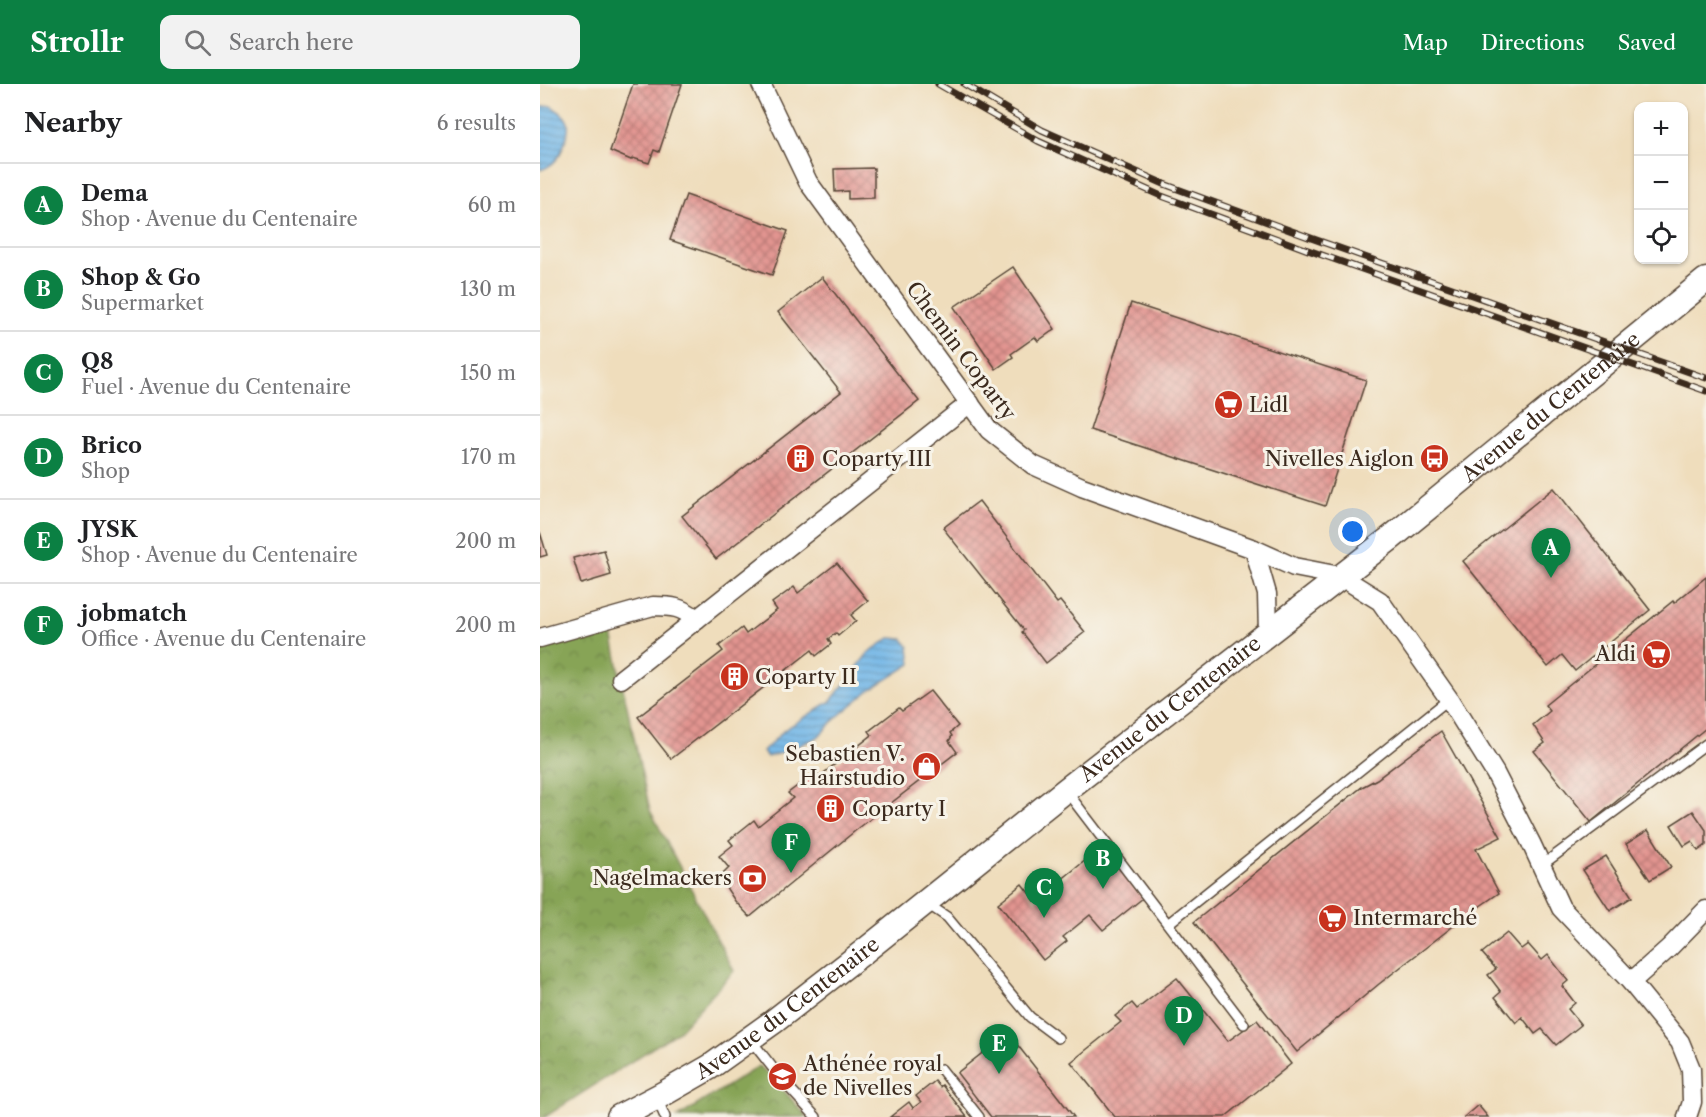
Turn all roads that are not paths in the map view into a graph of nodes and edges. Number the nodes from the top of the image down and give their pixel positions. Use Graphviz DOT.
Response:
graph roads {
  1 [pos="761,84"];
  2 [pos="1706,280"];
  3 [pos="970,403"];
  4 [pos="1254,549"];
  5 [pos="1340,576"];
  6 [pos="697,619"];
  7 [pos="1268,633"];
  8 [pos="540,638"];
  9 [pos="621,679"];
  10 [pos="1449,699"];
  11 [pos="1706,744"];
  12 [pos="1066,790"];
  13 [pos="1542,865"];
  14 [pos="924,902"];
  15 [pos="1706,910"];
  16 [pos="1168,923"];
  17 [pos="1631,982"];
  18 [pos="1244,1024"];
  19 [pos="1058,1038"];
  20 [pos="750,1039"];
  21 [pos="941,1069"];
  22 [pos="661,1107"];
  23 [pos="618,1117"];
  24 [pos="816,1117"];
  25 [pos="979,1117"];
  26 [pos="1687,1117"];
  1 -- 3 [label="street, Chemin Coparty"];
  2 -- 5 [label="main road, Avenue du Centenaire"];
  3 -- 4 [label="street, Chemin Coparty"];
  3 -- 6 [label="street"];
  4 -- 5 [label="street, Chemin Coparty"];
  4 -- 7 [label="street"];
  5 -- 7 [label="main road, Avenue du Centenaire"];
  5 -- 10 [label="street"];
  6 -- 8 [label="street"];
  6 -- 9 [label="street"];
  7 -- 12 [label="main road, Avenue du Centenaire"];
  10 -- 13 [label="street"];
  10 -- 16 [label="lane"];
  11 -- 13 [label="lane"];
  12 -- 14 [label="main road, Avenue du Centenaire"];
  12 -- 16 [label="lane"];
  13 -- 17 [label="street"];
  14 -- 19 [label="lane"];
  14 -- 20 [label="main road, Avenue du Centenaire"];
  15 -- 17 [label="street"];
  16 -- 18 [label="lane"];
  17 -- 26 [label="street"];
  20 -- 22 [label="main road, Avenue du Centenaire"];
  20 -- 24 [label="lane"];
  21 -- 25 [label="lane"];
  22 -- 23 [label="main road, Avenue du Centenaire"];
}
